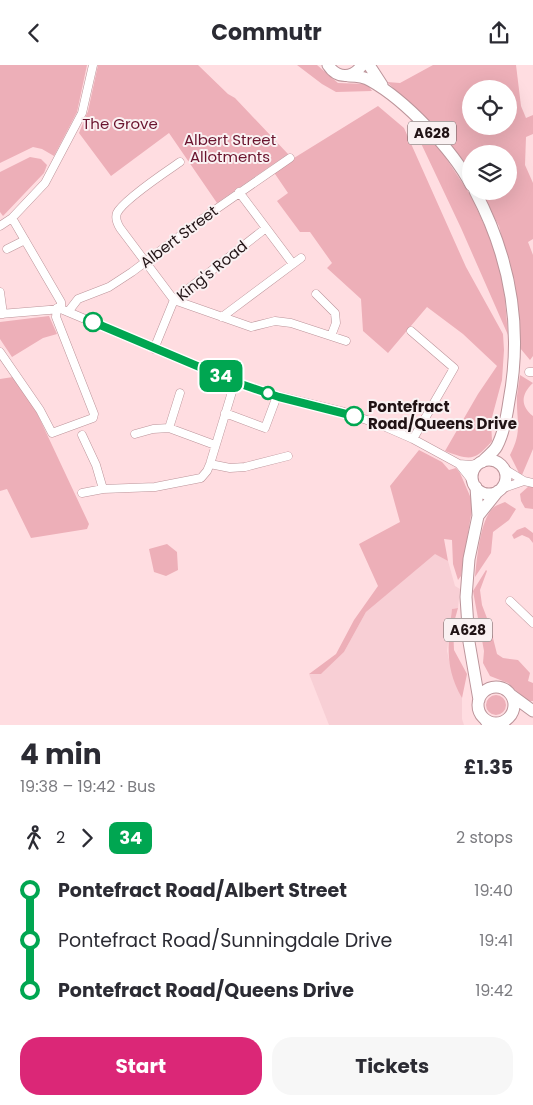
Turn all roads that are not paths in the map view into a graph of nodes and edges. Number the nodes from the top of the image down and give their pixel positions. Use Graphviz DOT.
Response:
graph roads {
  1 [pos="93,65"];
  2 [pos="362,65"];
  3 [pos="369,65"];
  4 [pos="329,67"];
  5 [pos="349,76"];
  6 [pos="384,89"];
  7 [pos="290,158"];
  8 [pos="180,162"];
  9 [pos="462,173"];
  10 [pos="240,192"];
  11 [pos="480,200"];
  12 [pos="12,219"];
  13 [pos="0,226"];
  14 [pos="266,228"];
  15 [pos="25,240"];
  16 [pos="7,249"];
  17 [pos="301,258"];
  18 [pos="145,263"];
  19 [pos="293,264"];
  20 [pos="0,292"];
  21 [pos="316,294"];
  22 [pos="174,300"];
  23 [pos="62,310"];
  24 [pos="2,314"];
  25 [pos="222,317"];
  26 [pos="411,331"];
  27 [pos="331,336"];
  28 [pos="346,341"];
  29 [pos="154,349"];
  30 [pos="0,352"];
  31 [pos="235,382"];
  32 [pos="180,393"];
  33 [pos="277,396"];
  34 [pos="225,413"];
  35 [pos="169,428"];
  36 [pos="135,434"];
  37 [pos="82,435"];
  38 [pos="413,439"];
  39 [pos="216,445"];
  40 [pos="497,446"];
  41 [pos="288,455"];
  42 [pos="210,463"];
  43 [pos="481,463"];
  44 [pos="459,464"];
  45 [pos="502,467"];
  46 [pos="524,481"];
  47 [pos="533,483"];
  48 [pos="475,485"];
  49 [pos="103,489"];
  50 [pos="500,490"];
  51 [pos="82,493"];
  52 [pos="478,516"];
  53 [pos="510,601"];
  54 [pos="533,623"];
  55 [pos="474,671"];
  56 [pos="496,688"];
  57 [pos="509,694"];
  58 [pos="479,700"];
  59 [pos="531,711"];
  60 [pos="506,720"];
  61 [pos="487,722"];
  1 -- 12 [label="street"];
  2 -- 5 [label="highway"];
  3 -- 6 [label="highway, A628"];
  4 -- 5 [label="highway, A628"];
  5 -- 6 [label="highway, A628"];
  6 -- 9 [label="highway, A628"];
  7 -- 10 [label="street, Albert Street"];
  8 -- 18 [label="street"];
  10 -- 14 [label="street"];
  10 -- 18 [label="street, Albert Street"];
  11 -- 40 [label="highway, A628"];
  12 -- 13 [label="street"];
  12 -- 15 [label="street"];
  14 -- 19 [label="street"];
  14 -- 22 [label="street, King's Road"];
  15 -- 16 [label="street"];
  15 -- 23 [label="street"];
  17 -- 19 [label="street"];
  18 -- 22 [label="street"];
  18 -- 23 [label="street, Albert Street"];
  19 -- 25 [label="street"];
  20 -- 24 [label="street"];
  21 -- 27 [label="street"];
  22 -- 25 [label="street"];
  22 -- 29 [label="street, King's Road"];
  23 -- 24 [label="street"];
  23 -- 29 [label="street"];
  23 -- 30 [label="street"];
  25 -- 27 [label="street"];
  26 -- 38 [label="street"];
  27 -- 28 [label="street"];
  29 -- 31 [label="street"];
  31 -- 33 [label="street"];
  31 -- 34 [label="street"];
  32 -- 35 [label="street"];
  33 -- 34 [label="street"];
  33 -- 38 [label="street"];
  34 -- 39 [label="street"];
  35 -- 36 [label="street"];
  35 -- 39 [label="street"];
  37 -- 49 [label="street"];
  38 -- 44 [label="street"];
  39 -- 42 [label="street"];
  40 -- 43 [label="highway, A628"];
  40 -- 45 [label="highway, A628"];
  41 -- 42 [label="street"];
  42 -- 49 [label="street"];
  43 -- 44 [label="street"];
  43 -- 45 [label="highway"];
  43 -- 48 [label="highway, A628"];
  44 -- 48 [label="street"];
  45 -- 46 [label="street"];
  45 -- 50 [label="highway, A628"];
  46 -- 47 [label="street"];
  46 -- 50 [label="street"];
  48 -- 50 [label="highway"];
  48 -- 52 [label="highway, A628"];
  49 -- 51 [label="street"];
  50 -- 52 [label="highway, A628"];
  52 -- 55 [label="highway, A628"];
  53 -- 54 [label="street"];
  55 -- 56 [label="highway, A628"];
  55 -- 58 [label="highway, A628"];
  56 -- 57 [label="highway, A628"];
  56 -- 58 [label="highway"];
  57 -- 59 [label="highway, A628"];
  57 -- 60 [label="highway"];
  58 -- 61 [label="highway, A628"];
  59 -- 60 [label="highway, A628"];
  60 -- 61 [label="highway, A628"];
}
